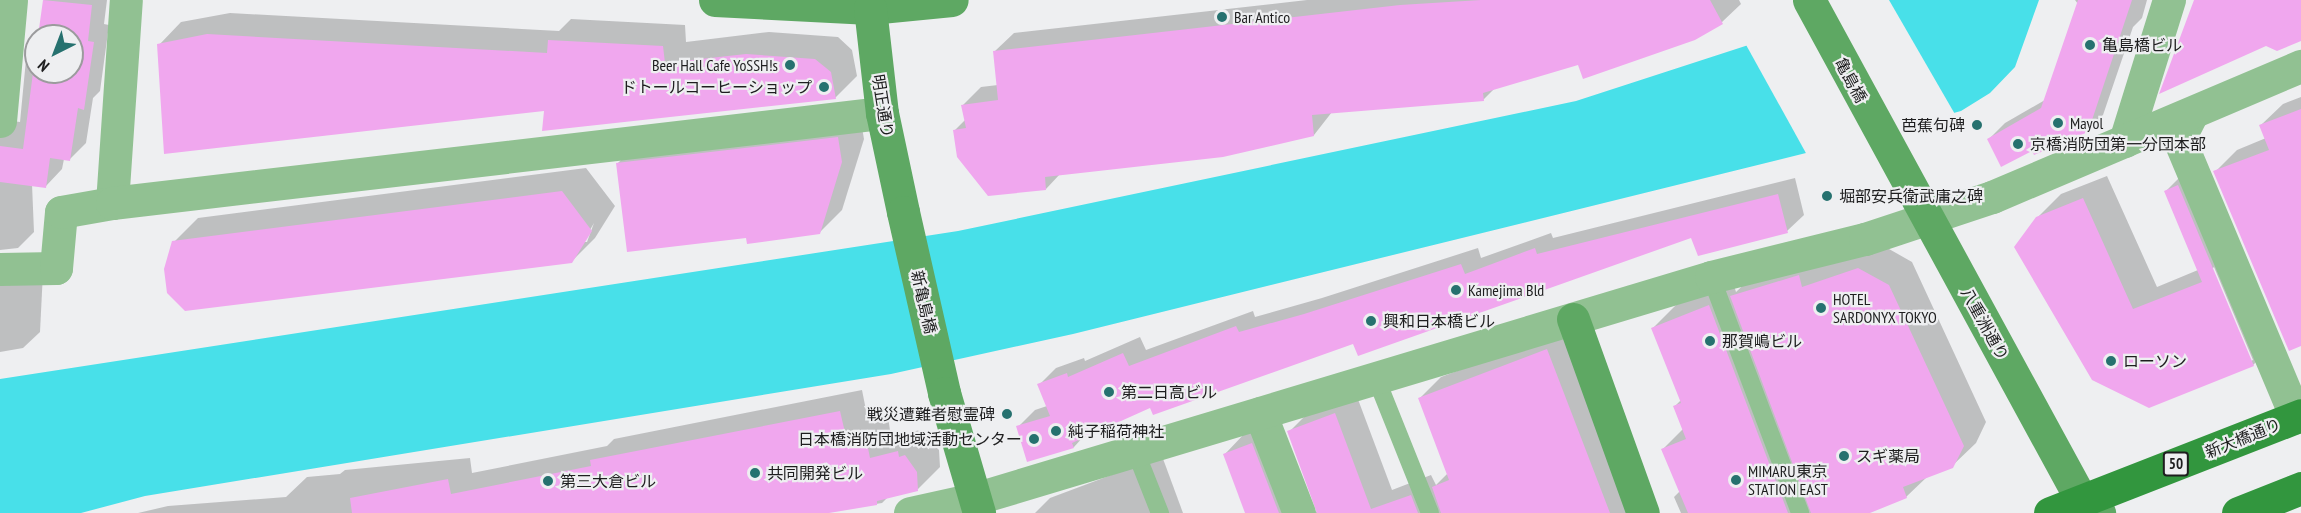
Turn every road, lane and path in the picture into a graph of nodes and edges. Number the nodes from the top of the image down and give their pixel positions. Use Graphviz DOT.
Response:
graph roads {
  1 [pos="11,0"];
  2 [pos="126,0"];
  3 [pos="715,0"];
  4 [pos="952,0"];
  5 [pos="2169,0"];
  6 [pos="870,4"];
  7 [pos="1812,6"];
  8 [pos="2301,66"];
  9 [pos="882,113"];
  10 [pos="2191,115"];
  11 [pos="0,121"];
  12 [pos="2125,141"];
  13 [pos="1887,148"];
  14 [pos="112,203"];
  15 [pos="903,212"];
  16 [pos="1926,218"];
  17 [pos="0,269"];
  18 [pos="1711,277"];
  19 [pos="1573,319"];
  20 [pos="1376,378"];
  21 [pos="1260,413"];
  22 [pos="2299,416"];
  23 [pos="1135,450"];
  24 [pos="2301,488"];
  25 [pos="976,506"];
  26 [pos="2088,509"];
  27 [pos="910,513"];
  28 [pos="1160,513"];
  29 [pos="1299,513"];
  30 [pos="1430,513"];
  31 [pos="1643,513"];
  32 [pos="1800,513"];
  33 [pos="2050,513"];
  34 [pos="2238,513"];
  1 -- 11 [label="street"];
  2 -- 14 [label="street"];
  3 -- 6 [label="street"];
  4 -- 6 [label="street"];
  5 -- 12 [label="street"];
  6 -- 9 [label="street, 明正通り"];
  7 -- 13 [label="street, 亀島橋"];
  8 -- 10 [label="street"];
  9 -- 14 [label="street"];
  9 -- 15 [label="street, 明正通り"];
  10 -- 12 [label="street"];
  10 -- 22 [label="street"];
  12 -- 16 [label="street"];
  13 -- 16 [label="street, 八重洲通り"];
  14 -- 17 [label="street"];
  15 -- 25 [label="street, 新亀島橋"];
  16 -- 18 [label="street"];
  16 -- 26 [label="street, 八重洲通り"];
  18 -- 19 [label="street"];
  18 -- 32 [label="lane"];
  19 -- 20 [label="street"];
  19 -- 31 [label="street"];
  20 -- 21 [label="street"];
  20 -- 30 [label="lane"];
  21 -- 23 [label="street"];
  21 -- 29 [label="street"];
  22 -- 26 [label="main road, 新大橋通り / 50"];
  23 -- 25 [label="street"];
  23 -- 28 [label="lane"];
  24 -- 34 [label="main road"];
  25 -- 27 [label="street"];
  26 -- 33 [label="main road, 新大橋通り / 50"];
}
